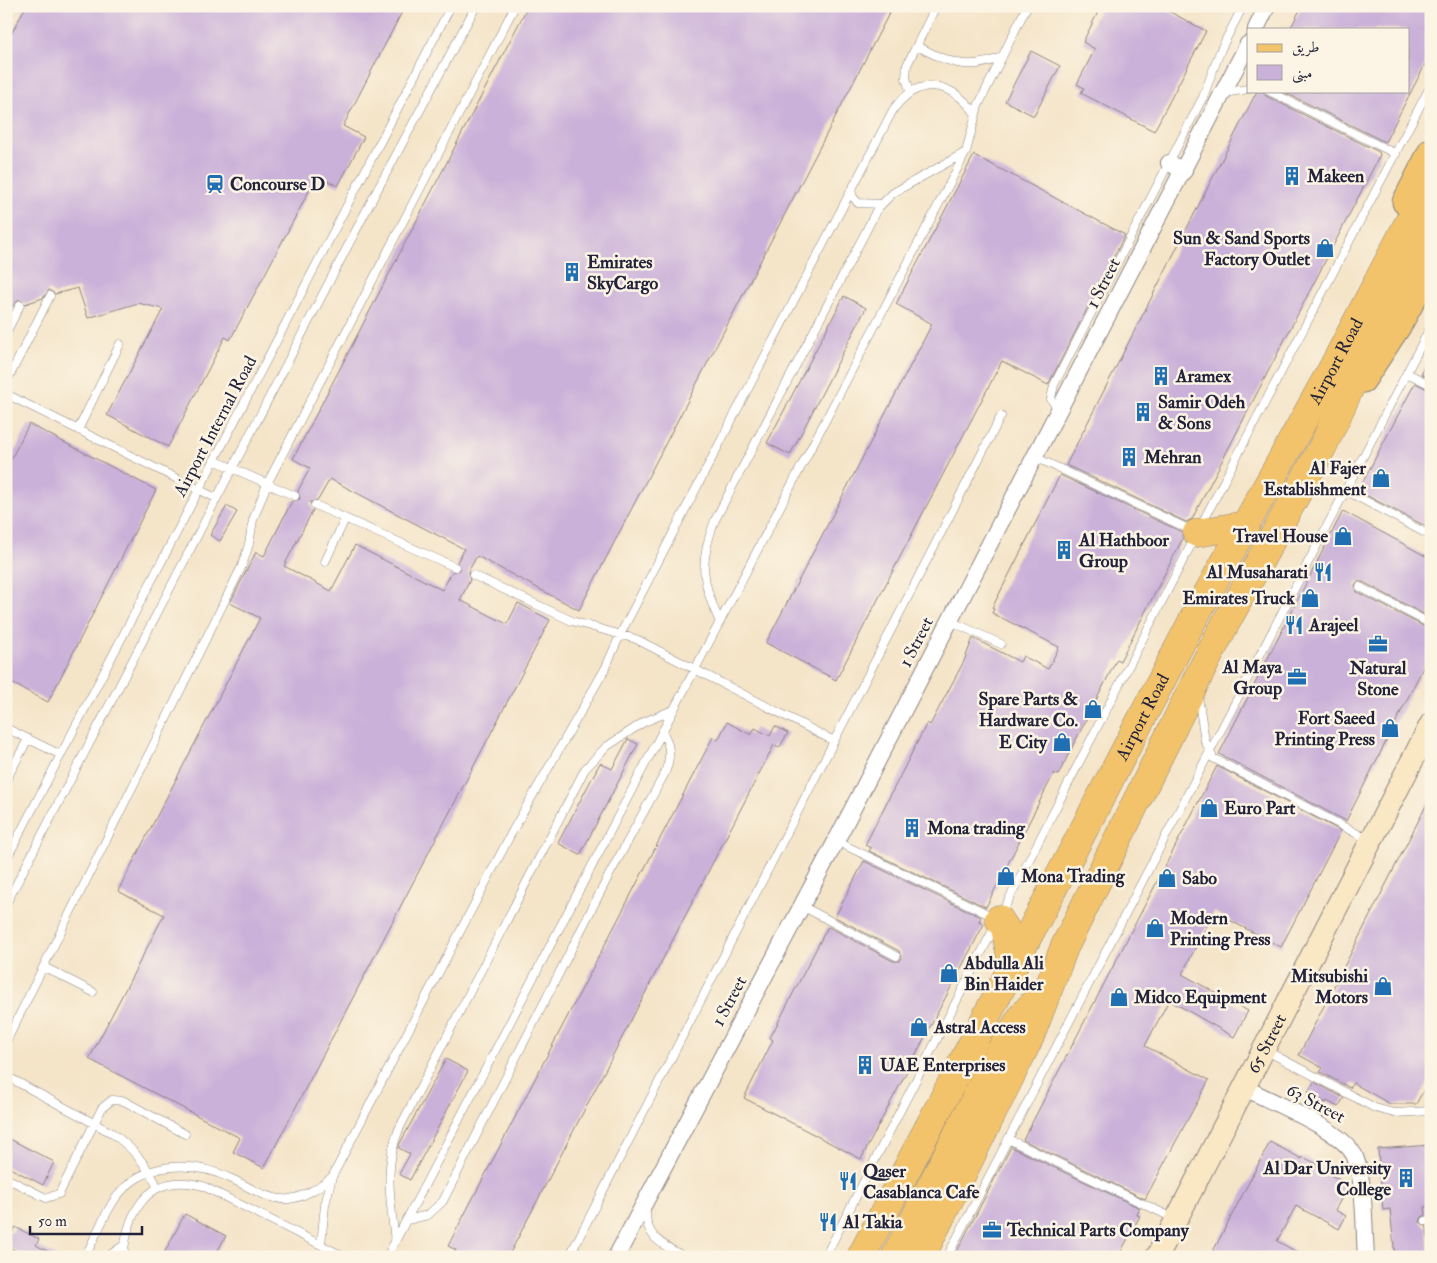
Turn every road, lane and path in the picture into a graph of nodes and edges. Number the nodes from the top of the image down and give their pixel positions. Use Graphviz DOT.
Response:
graph roads {
  1 [pos="451,6"];
  2 [pos="476,6"];
  3 [pos="515,6"];
  4 [pos="936,6"];
  5 [pos="1027,6"];
  6 [pos="1243,6"];
  7 [pos="1267,6"];
  8 [pos="1256,28"];
  9 [pos="917,46"];
  10 [pos="1247,46"];
  11 [pos="1002,57"];
  12 [pos="1431,85"];
  13 [pos="1247,88"];
  14 [pos="910,91"];
  15 [pos="1224,92"];
  16 [pos="1271,92"];
  17 [pos="975,113"];
  18 [pos="1431,151"];
  19 [pos="966,152"];
  20 [pos="1396,154"];
  21 [pos="1169,163"];
  22 [pos="1184,171"];
  23 [pos="1431,180"];
  24 [pos="851,190"];
  25 [pos="881,204"];
  26 [pos="1431,224"];
  27 [pos="1431,267"];
  28 [pos="50,296"];
  29 [pos="20,305"];
  30 [pos="1431,326"];
  31 [pos="6,333"];
  32 [pos="120,344"];
  33 [pos="1333,367"];
  34 [pos="1407,373"];
  35 [pos="6,383"];
  36 [pos="1431,385"];
  37 [pos="6,394"];
  38 [pos="1344,404"];
  39 [pos="1059,411"];
  40 [pos="1001,416"];
  41 [pos="78,430"];
  42 [pos="1035,457"];
  43 [pos="214,460"];
  44 [pos="231,468"];
  45 [pos="266,484"];
  46 [pos="199,489"];
  47 [pos="1345,490"];
  48 [pos="295,496"];
  49 [pos="216,498"];
  50 [pos="315,505"];
  51 [pos="346,519"];
  52 [pos="1246,525"];
  53 [pos="1197,533"];
  54 [pos="1431,536"];
  55 [pos="326,562"];
  56 [pos="455,567"];
  57 [pos="473,575"];
  58 [pos="1360,587"];
  59 [pos="950,621"];
  60 [pos="720,622"];
  61 [pos="1431,624"];
  62 [pos="621,633"];
  63 [pos="1001,644"];
  64 [pos="694,669"];
  65 [pos="1196,681"];
  66 [pos="673,710"];
  67 [pos="1431,724"];
  68 [pos="6,728"];
  69 [pos="662,731"];
  70 [pos="28,739"];
  71 [pos="834,741"];
  72 [pos="1209,753"];
  73 [pos="61,756"];
  74 [pos="6,780"];
  75 [pos="836,841"];
  76 [pos="1371,841"];
  77 [pos="6,860"];
  78 [pos="6,904"];
  79 [pos="802,906"];
  80 [pos="998,918"];
  81 [pos="896,956"];
  82 [pos="44,967"];
  83 [pos="1013,967"];
  84 [pos="1047,989"];
  85 [pos="94,992"];
  86 [pos="6,1042"];
  87 [pos="1263,1049"];
  88 [pos="6,1076"];
  89 [pos="1243,1087"];
  90 [pos="1431,1111"];
  91 [pos="94,1124"];
  92 [pos="185,1134"];
  93 [pos="1008,1139"];
  94 [pos="150,1171"];
  95 [pos="332,1177"];
  96 [pos="6,1178"];
  97 [pos="158,1188"];
  98 [pos="646,1200"];
  99 [pos="406,1220"];
  100 [pos="1176,1220"];
  101 [pos="395,1242"];
  102 [pos="321,1244"];
  103 [pos="124,1245"];
  104 [pos="680,1256"];
  105 [pos="85,1257"];
  106 [pos="106,1257"];
  107 [pos="123,1257"];
  108 [pos="345,1257"];
  109 [pos="387,1257"];
  110 [pos="569,1257"];
  111 [pos="616,1257"];
  112 [pos="825,1257"];
  113 [pos="861,1257"];
  114 [pos="895,1257"];
  115 [pos="921,1257"];
  116 [pos="946,1257"];
  117 [pos="1157,1257"];
  118 [pos="1366,1257"];
  1 -- 43 [label="lane, Airport Internal Road"];
  2 -- 44 [label="lane"];
  3 -- 45 [label="lane"];
  4 -- 9 [label="lane"];
  5 -- 11 [label="lane"];
  6 -- 21 [label="lane"];
  7 -- 8 [label="street"];
  9 -- 11 [label="lane"];
  9 -- 14 [label="lane"];
  10 -- 15 [label="street, 1 Street"];
  11 -- 17 [label="lane"];
  12 -- 20 [label="lane"];
  13 -- 15 [label="lane"];
  14 -- 17 [label="lane"];
  14 -- 24 [label="lane"];
  15 -- 22 [label="street, 1 Street"];
  16 -- 20 [label="lane"];
  17 -- 19 [label="lane"];
  18 -- 33 [label="main road"];
  19 -- 25 [label="lane"];
  19 -- 60 [label="lane"];
  20 -- 53 [label="lane"];
  21 -- 22 [label="street"];
  21 -- 39 [label="lane"];
  22 -- 39 [label="street, 1 Street"];
  23 -- 33 [label="highway, Airport Road"];
  24 -- 25 [label="lane"];
  24 -- 62 [label="lane"];
  25 -- 60 [label="lane"];
  26 -- 38 [label="highway, Airport Road"];
  27 -- 38 [label="main road"];
  28 -- 35 [label="lane"];
  29 -- 31 [label="lane"];
  30 -- 34 [label="lane"];
  32 -- 41 [label="lane"];
  33 -- 52 [label="highway, Airport Road"];
  34 -- 36 [label="lane"];
  34 -- 47 [label="lane"];
  37 -- 41 [label="lane"];
  38 -- 65 [label="highway, Airport Road"];
  39 -- 42 [label="street, 1 Street"];
  40 -- 71 [label="lane"];
  41 -- 46 [label="lane"];
  42 -- 53 [label="lane"];
  42 -- 59 [label="street, 1 Street"];
  43 -- 44 [label="lane"];
  43 -- 46 [label="lane, Airport Internal Road"];
  44 -- 45 [label="lane"];
  44 -- 49 [label="lane"];
  45 -- 48 [label="lane"];
  45 -- 82 [label="lane"];
  46 -- 49 [label="lane"];
  46 -- 73 [label="lane, Airport Internal Road"];
  47 -- 54 [label="lane"];
  47 -- 72 [label="lane"];
  49 -- 78 [label="lane"];
  50 -- 51 [label="lane"];
  51 -- 55 [label="lane"];
  51 -- 56 [label="lane"];
  52 -- 53 [label="highway"];
  52 -- 83 [label="highway, Airport Road"];
  53 -- 80 [label="lane"];
  57 -- 62 [label="lane"];
  58 -- 61 [label="lane"];
  59 -- 63 [label="lane"];
  59 -- 75 [label="street, 1 Street"];
  60 -- 64 [label="lane"];
  62 -- 64 [label="lane"];
  62 -- 95 [label="lane"];
  64 -- 66 [label="lane"];
  64 -- 71 [label="lane"];
  65 -- 72 [label="lane"];
  65 -- 84 [label="highway, Airport Road"];
  66 -- 69 [label="lane"];
  66 -- 101 [label="lane"];
  67 -- 76 [label="street, 65 Street"];
  68 -- 70 [label="lane"];
  69 -- 99 [label="lane"];
  69 -- 99 [label="lane"];
  70 -- 73 [label="lane"];
  70 -- 74 [label="lane"];
  71 -- 110 [label="lane"];
  72 -- 76 [label="lane"];
  72 -- 93 [label="lane"];
  73 -- 77 [label="lane, Airport Internal Road"];
  75 -- 79 [label="street, 1 Street"];
  75 -- 80 [label="lane"];
  76 -- 87 [label="street, 65 Street"];
  79 -- 81 [label="lane"];
  79 -- 98 [label="street, 1 Street"];
  80 -- 83 [label="highway"];
  80 -- 112 [label="lane"];
  82 -- 85 [label="lane"];
  82 -- 86 [label="lane"];
  83 -- 113 [label="highway, Airport Road"];
  84 -- 114 [label="highway"];
  84 -- 115 [label="highway, Airport Road"];
  87 -- 89 [label="street, 65 Street"];
  87 -- 90 [label="lane"];
  88 -- 91 [label="lane"];
  89 -- 100 [label="street, 65 Street"];
  89 -- 118 [label="street, 63 Street"];
  91 -- 92 [label="lane"];
  91 -- 94 [label="lane"];
  91 -- 96 [label="lane"];
  93 -- 100 [label="lane"];
  93 -- 116 [label="lane"];
  94 -- 95 [label="lane"];
  94 -- 97 [label="lane"];
  94 -- 105 [label="lane"];
  95 -- 102 [label="lane"];
  97 -- 102 [label="lane"];
  97 -- 103 [label="lane"];
  98 -- 104 [label="lane"];
  98 -- 111 [label="street, 1 Street"];
  99 -- 101 [label="lane"];
  100 -- 117 [label="street, 65 Street"];
  101 -- 109 [label="lane"];
  102 -- 108 [label="lane"];
  103 -- 106 [label="lane"];
  103 -- 107 [label="lane"];
}
